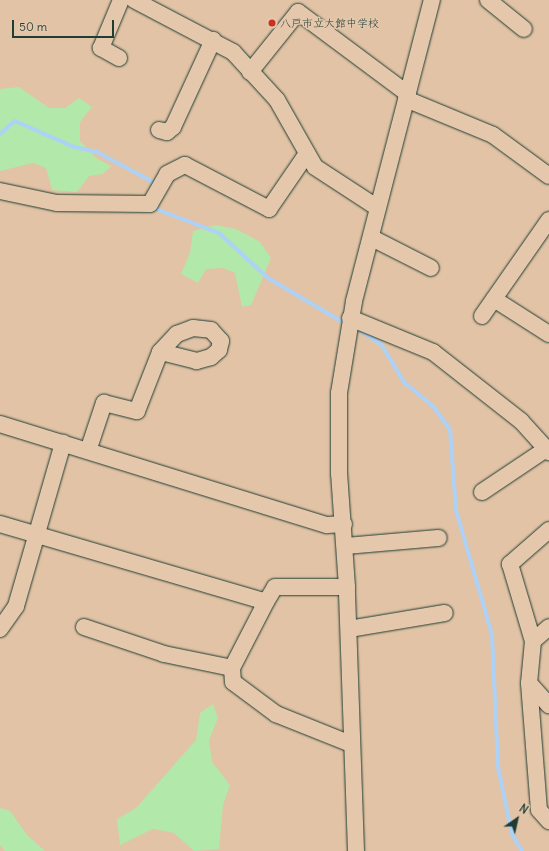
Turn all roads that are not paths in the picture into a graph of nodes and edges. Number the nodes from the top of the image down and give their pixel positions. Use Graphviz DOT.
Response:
graph roads {
  1 [pos="121,0"];
  2 [pos="134,0"];
  3 [pos="432,0"];
  4 [pos="488,0"];
  5 [pos="524,29"];
  6 [pos="213,40"];
  7 [pos="119,58"];
  8 [pos="250,72"];
  9 [pos="407,97"];
  10 [pos="159,130"];
  11 [pos="306,155"];
  12 [pos="549,176"];
  13 [pos="0,191"];
  14 [pos="378,208"];
  15 [pos="549,220"];
  16 [pos="372,238"];
  17 [pos="432,268"];
  18 [pos="494,299"];
  19 [pos="482,316"];
  20 [pos="350,318"];
  21 [pos="549,334"];
  22 [pos="160,352"];
  23 [pos="0,424"];
  24 [pos="63,443"];
  25 [pos="88,451"];
  26 [pos="547,451"];
  27 [pos="482,492"];
  28 [pos="0,524"];
  29 [pos="344,524"];
  30 [pos="549,530"];
  31 [pos="36,532"];
  32 [pos="439,538"];
  33 [pos="346,546"];
  34 [pos="347,587"];
  35 [pos="266,602"];
  36 [pos="445,613"];
  37 [pos="549,627"];
  38 [pos="84,628"];
  39 [pos="0,629"];
  40 [pos="349,629"];
  41 [pos="533,641"];
  42 [pos="232,668"];
  43 [pos="529,682"];
  44 [pos="549,705"];
  45 [pos="351,744"];
  46 [pos="549,821"];
  47 [pos="356,851"];
  1 -- 7 [label="street"];
  2 -- 6 [label="street"];
  3 -- 9 [label="street"];
  4 -- 5 [label="street"];
  6 -- 8 [label="street"];
  6 -- 10 [label="street"];
  8 -- 9 [label="street"];
  8 -- 11 [label="street"];
  9 -- 12 [label="street"];
  9 -- 14 [label="street"];
  11 -- 13 [label="street"];
  11 -- 14 [label="street"];
  14 -- 16 [label="street"];
  15 -- 18 [label="street"];
  16 -- 17 [label="street"];
  16 -- 20 [label="street"];
  18 -- 19 [label="street"];
  18 -- 21 [label="street"];
  20 -- 26 [label="street"];
  20 -- 29 [label="street"];
  22 -- 25 [label="street"];
  23 -- 24 [label="street"];
  24 -- 25 [label="street"];
  24 -- 31 [label="street"];
  25 -- 29 [label="street"];
  26 -- 27 [label="street"];
  28 -- 31 [label="street"];
  29 -- 33 [label="street"];
  30 -- 41 [label="street"];
  31 -- 35 [label="street"];
  31 -- 39 [label="street"];
  32 -- 33 [label="street"];
  33 -- 34 [label="street"];
  34 -- 35 [label="street"];
  34 -- 40 [label="street"];
  35 -- 42 [label="street"];
  36 -- 40 [label="street"];
  37 -- 41 [label="street"];
  38 -- 42 [label="street"];
  40 -- 45 [label="street"];
  41 -- 43 [label="street"];
  42 -- 45 [label="street"];
  43 -- 44 [label="street"];
  43 -- 46 [label="street"];
  45 -- 47 [label="street"];
}
